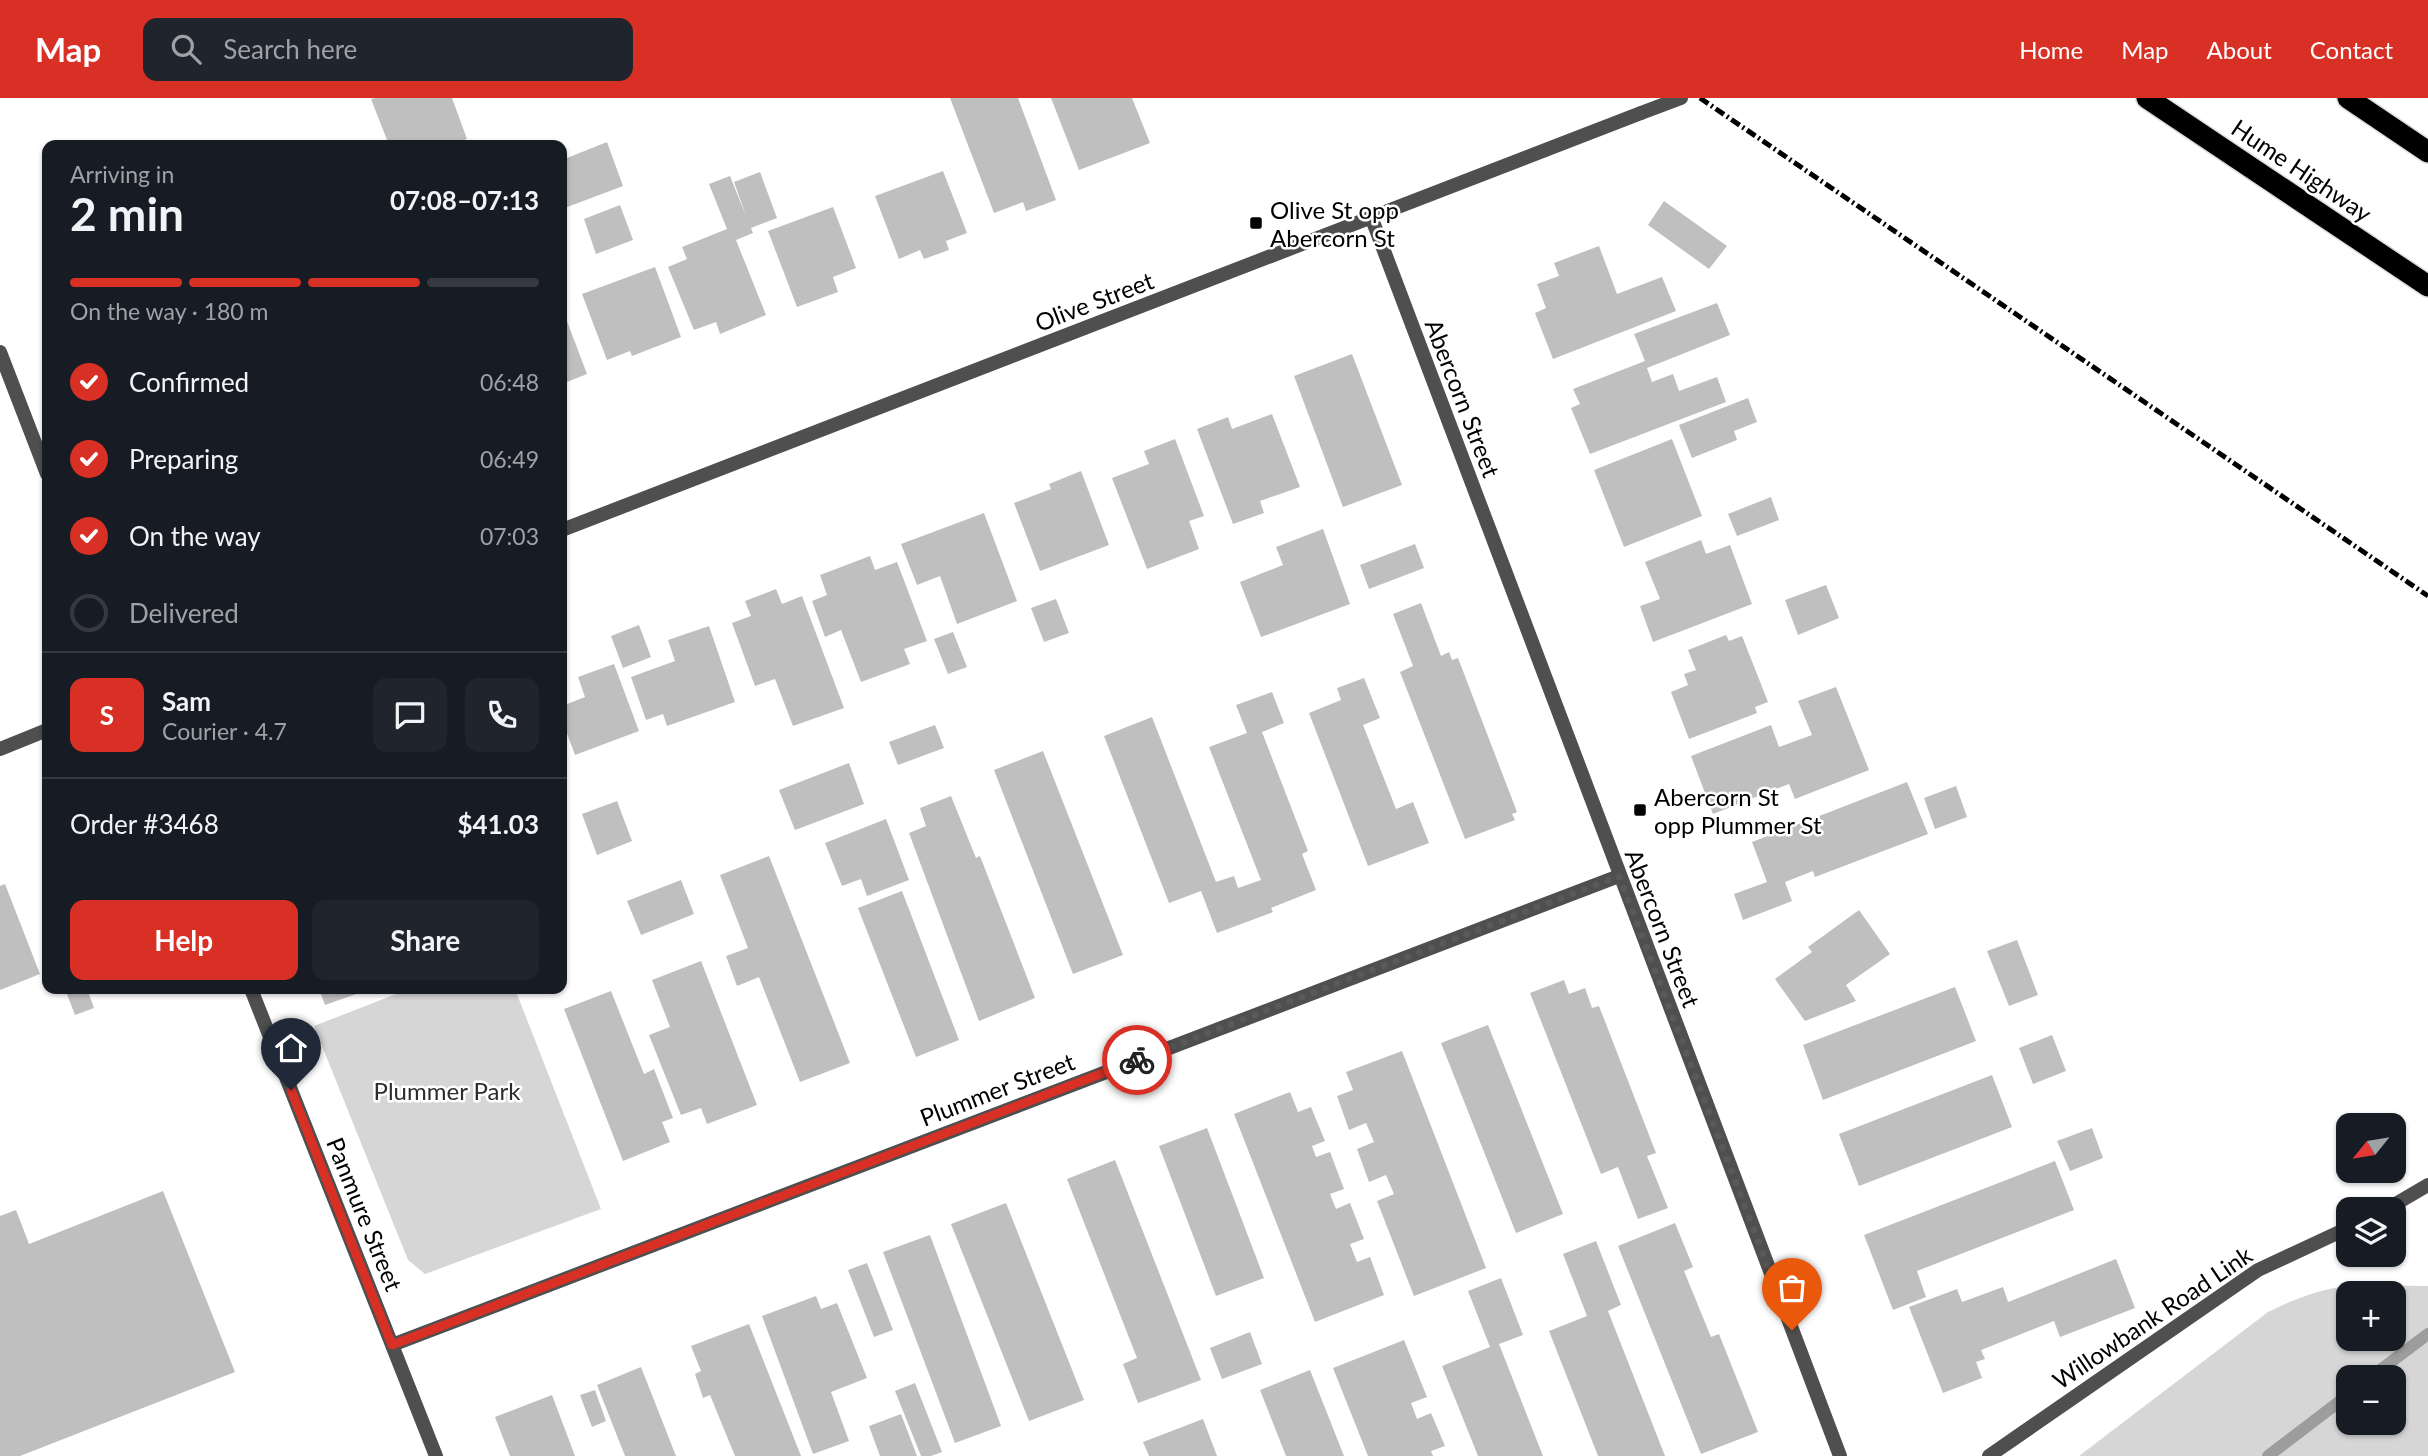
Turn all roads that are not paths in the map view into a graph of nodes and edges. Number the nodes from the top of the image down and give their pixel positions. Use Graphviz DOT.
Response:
graph roads {
  1 [pos="1681,98"];
  2 [pos="2147,98"];
  3 [pos="2348,98"];
  4 [pos="2428,152"];
  5 [pos="1372,219"];
  6 [pos="2428,286"];
  7 [pos="0,352"];
  8 [pos="42,461"];
  9 [pos="567,528"];
  10 [pos="42,732"];
  11 [pos="0,749"];
  12 [pos="1619,876"];
  13 [pos="253,994"];
  14 [pos="2428,1185"];
  15 [pos="2406,1198"];
  16 [pos="2336,1234"];
  17 [pos="392,1345"];
  18 [pos="436,1456"];
  19 [pos="1840,1456"];
  20 [pos="1989,1456"];
  1 -- 5 [label="street, Olive Street"];
  2 -- 6 [label="highway, Hume Highway"];
  3 -- 4 [label="highway"];
  5 -- 9 [label="street, Olive Street"];
  5 -- 12 [label="street, Abercorn Street"];
  7 -- 8 [label="street"];
  10 -- 11 [label="street"];
  12 -- 17 [label="street, Plummer Street"];
  12 -- 19 [label="street, Abercorn Street"];
  13 -- 17 [label="street, Panmure Street"];
  14 -- 15 [label="street"];
  16 -- 20 [label="street, Willowbank Road Link"];
  17 -- 18 [label="street, Panmure Street"];
}
